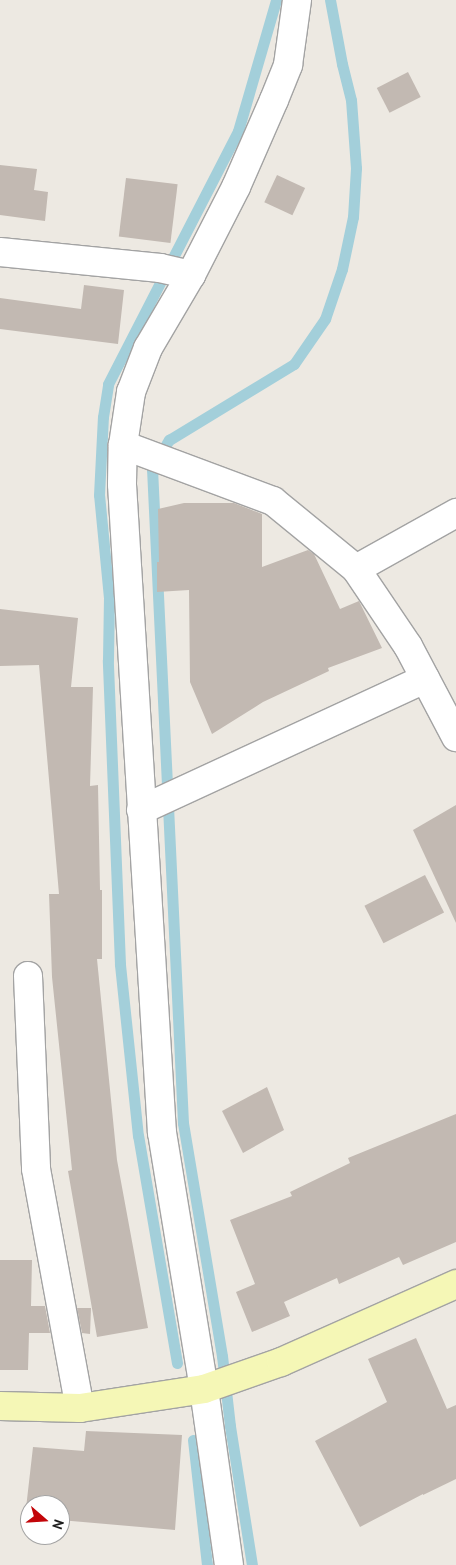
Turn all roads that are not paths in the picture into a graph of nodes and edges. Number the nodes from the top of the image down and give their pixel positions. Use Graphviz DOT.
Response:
graph roads {
  1 [pos="298,0"];
  2 [pos="0,252"];
  3 [pos="175,271"];
  4 [pos="145,453"];
  5 [pos="456,514"];
  6 [pos="356,569"];
  7 [pos="425,679"];
  8 [pos="456,737"];
  9 [pos="157,803"];
  10 [pos="28,976"];
  11 [pos="456,1284"];
  12 [pos="221,1383"];
  13 [pos="0,1406"];
  14 [pos="80,1408"];
  15 [pos="229,1565"];
  1 -- 3 [label="street"];
  2 -- 3 [label="street"];
  3 -- 4 [label="street"];
  4 -- 6 [label="street"];
  4 -- 9 [label="street"];
  5 -- 6 [label="street"];
  6 -- 7 [label="street"];
  7 -- 8 [label="street"];
  7 -- 9 [label="street"];
  9 -- 12 [label="street"];
  10 -- 14 [label="street"];
  11 -- 12 [label="street"];
  12 -- 14 [label="street"];
  12 -- 15 [label="street"];
  13 -- 14 [label="street"];
}
